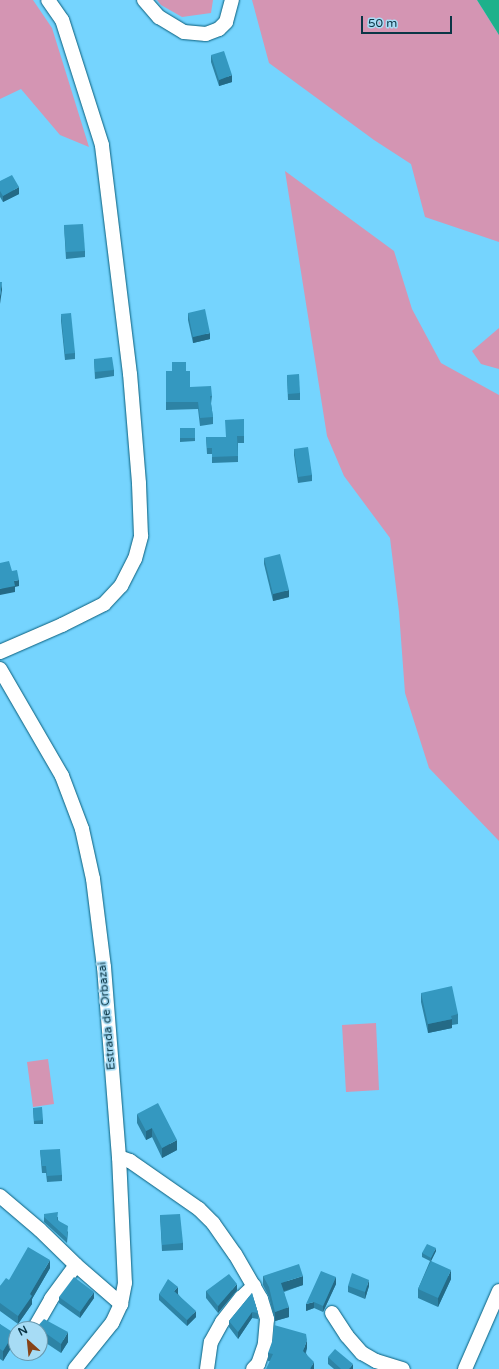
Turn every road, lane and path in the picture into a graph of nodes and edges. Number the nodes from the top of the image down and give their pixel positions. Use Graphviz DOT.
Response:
graph roads {
  1 [pos="48,0"];
  2 [pos="144,0"];
  3 [pos="232,0"];
  4 [pos="0,652"];
  5 [pos="0,671"];
  6 [pos="119,1157"];
  7 [pos="0,1196"];
  8 [pos="76,1265"];
  9 [pos="254,1286"];
  10 [pos="499,1291"];
  11 [pos="121,1304"];
  12 [pos="332,1313"];
  13 [pos="39,1321"];
  14 [pos="75,1369"];
  15 [pos="207,1369"];
  16 [pos="253,1369"];
  17 [pos="403,1369"];
  18 [pos="465,1369"];
  1 -- 4 [label="street"];
  2 -- 3 [label="street"];
  5 -- 6 [label="street, Estrada de Orbazai"];
  6 -- 9 [label="street"];
  6 -- 11 [label="street, Estrada de Orbazai"];
  7 -- 8 [label="street"];
  8 -- 11 [label="street"];
  8 -- 13 [label="street"];
  9 -- 15 [label="street"];
  9 -- 16 [label="street"];
  10 -- 18 [label="street"];
  11 -- 14 [label="street, Estrada de Orbazai"];
  12 -- 17 [label="street"];
}
